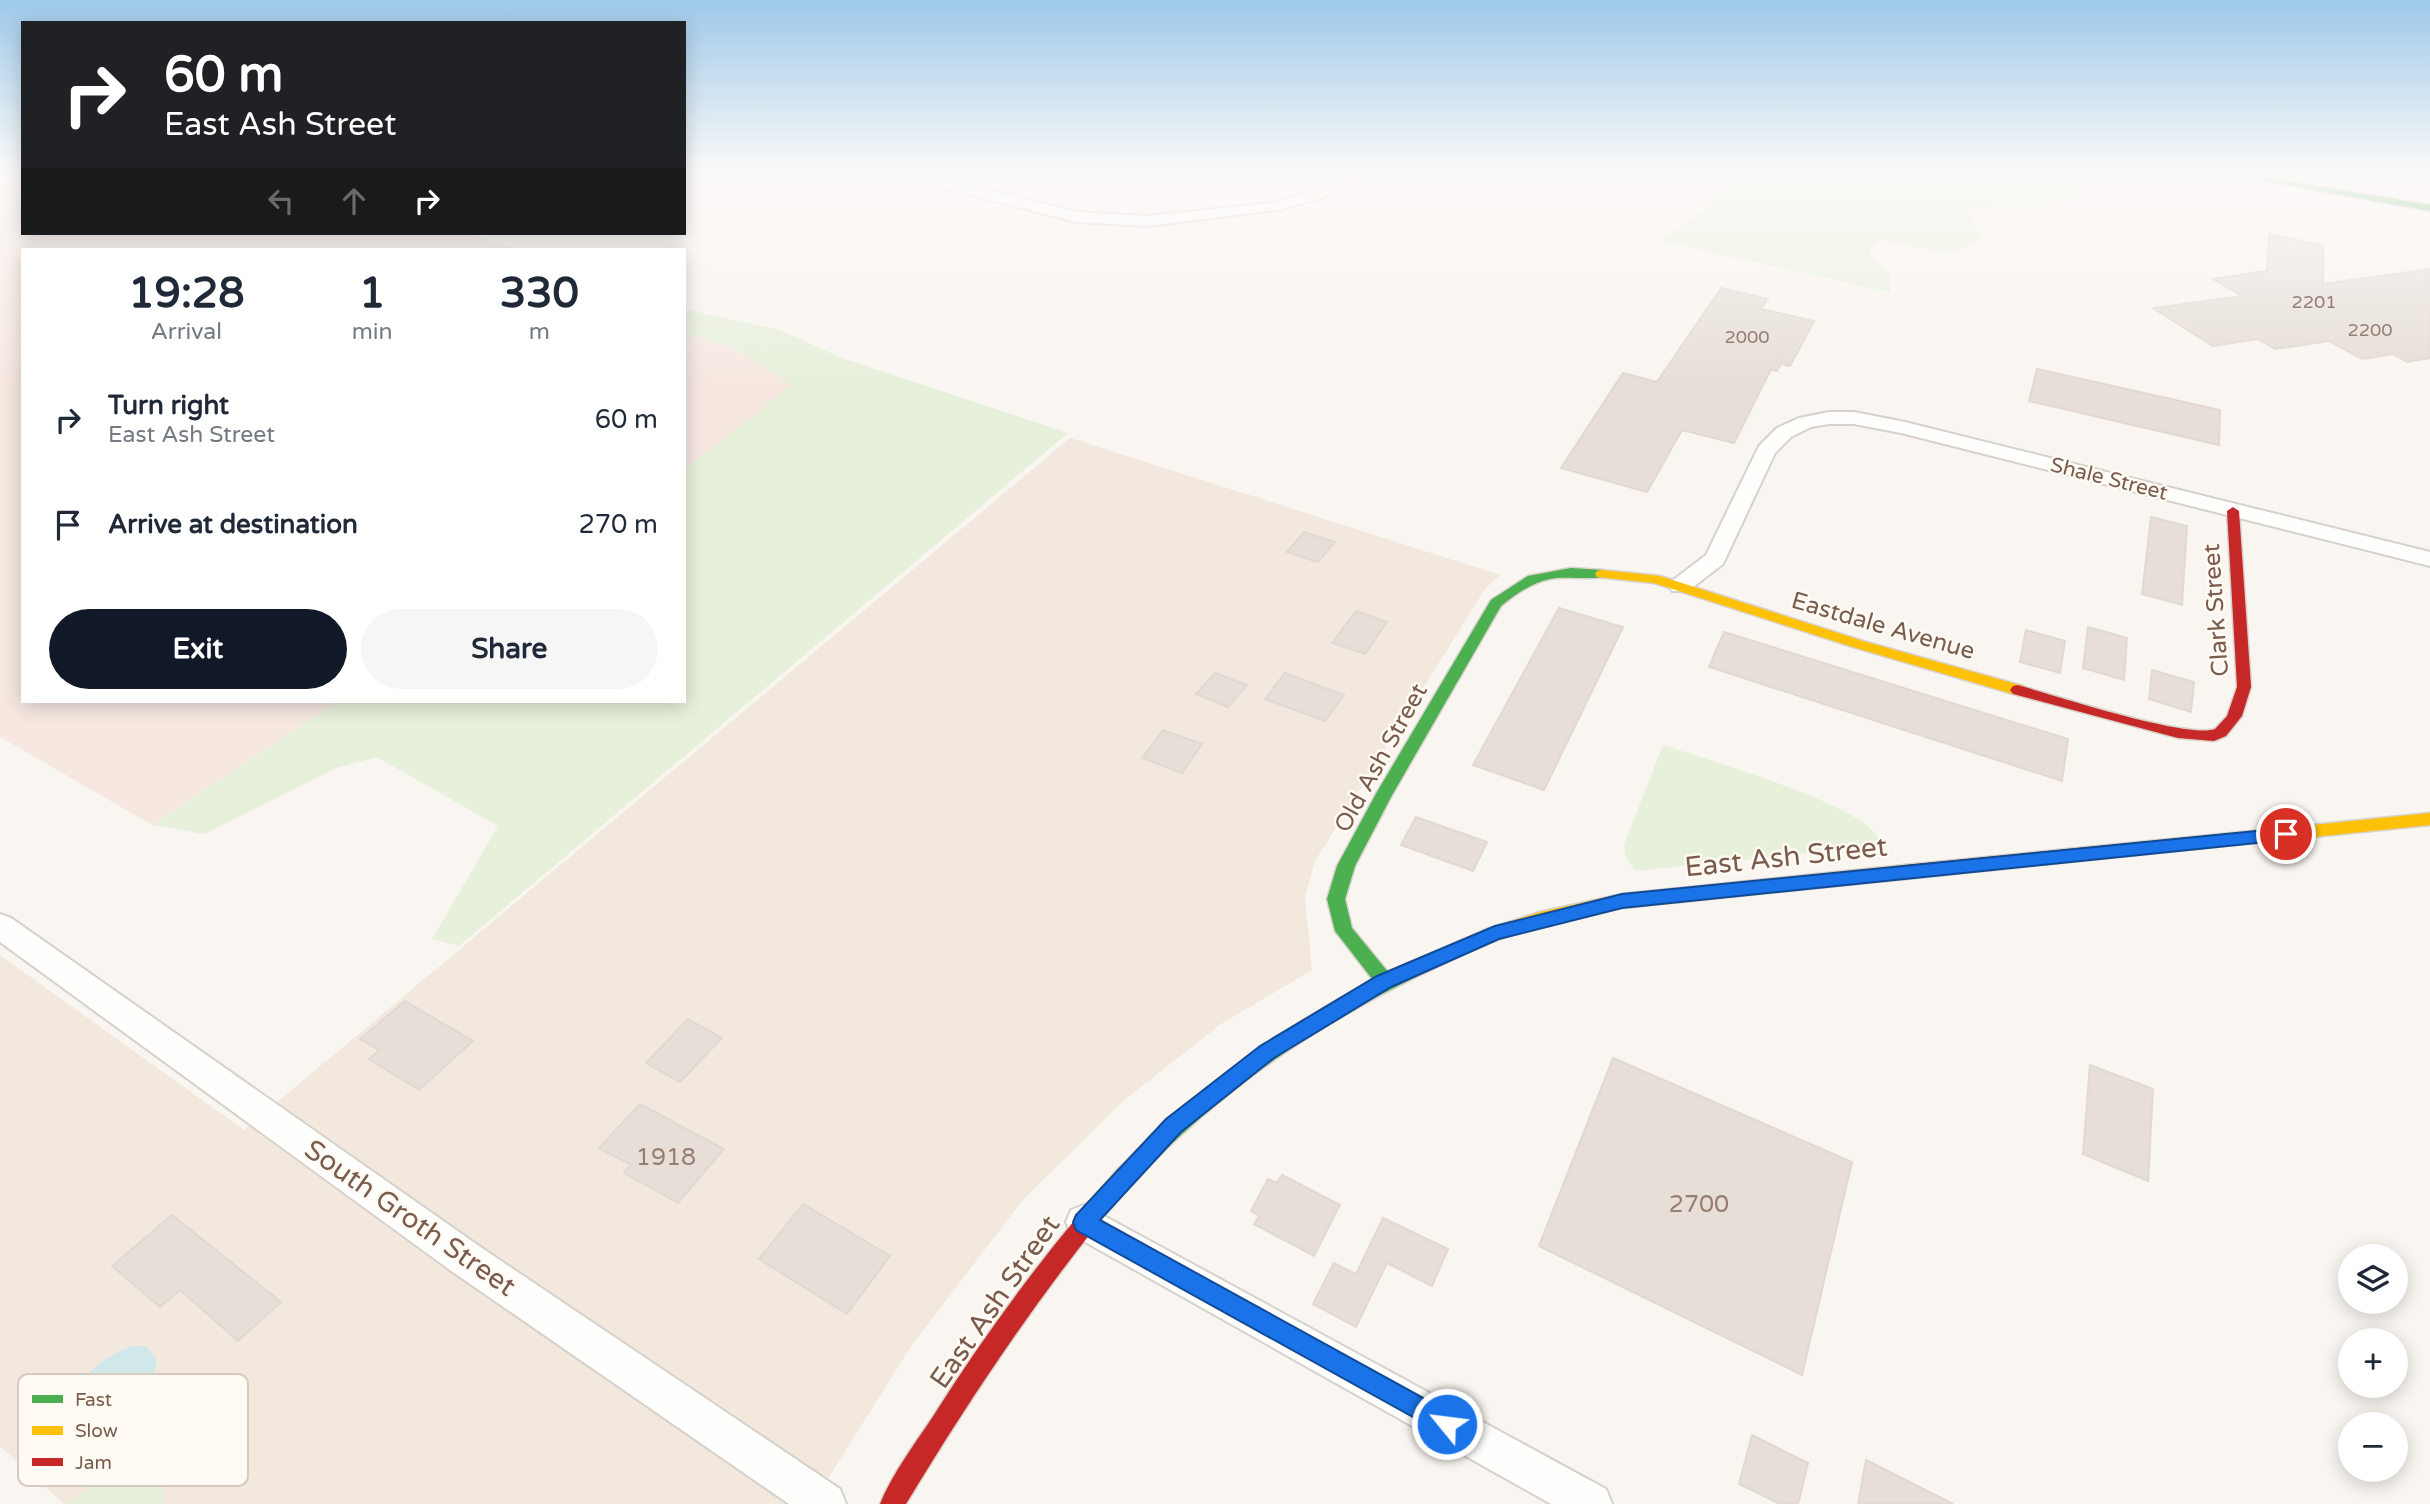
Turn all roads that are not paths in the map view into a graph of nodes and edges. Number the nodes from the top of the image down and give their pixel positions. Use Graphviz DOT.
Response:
graph roads {
  1 [pos="2233,511"];
  2 [pos="2430,559"];
  3 [pos="1539,575"];
  4 [pos="1681,586"];
  5 [pos="2213,736"];
  6 [pos="2430,819"];
  7 [pos="0,926"];
  8 [pos="1384,981"];
  9 [pos="1084,1222"];
  10 [pos="825,1504"];
  11 [pos="892,1504"];
  12 [pos="1591,1504"];
  1 -- 2 [label="street, Shale Street"];
  1 -- 4 [label="street, Shale Street"];
  1 -- 5 [label="street, Clark Street"];
  3 -- 4 [label="street, Eastdale Avenue"];
  3 -- 8 [label="street, Old Ash Street"];
  4 -- 5 [label="street, Eastdale Avenue"];
  6 -- 8 [label="street, East Ash Street"];
  7 -- 10 [label="street, South Groth Street"];
  8 -- 9 [label="street, East Ash Street"];
  9 -- 11 [label="street, East Ash Street"];
  9 -- 12 [label="street"];
}
